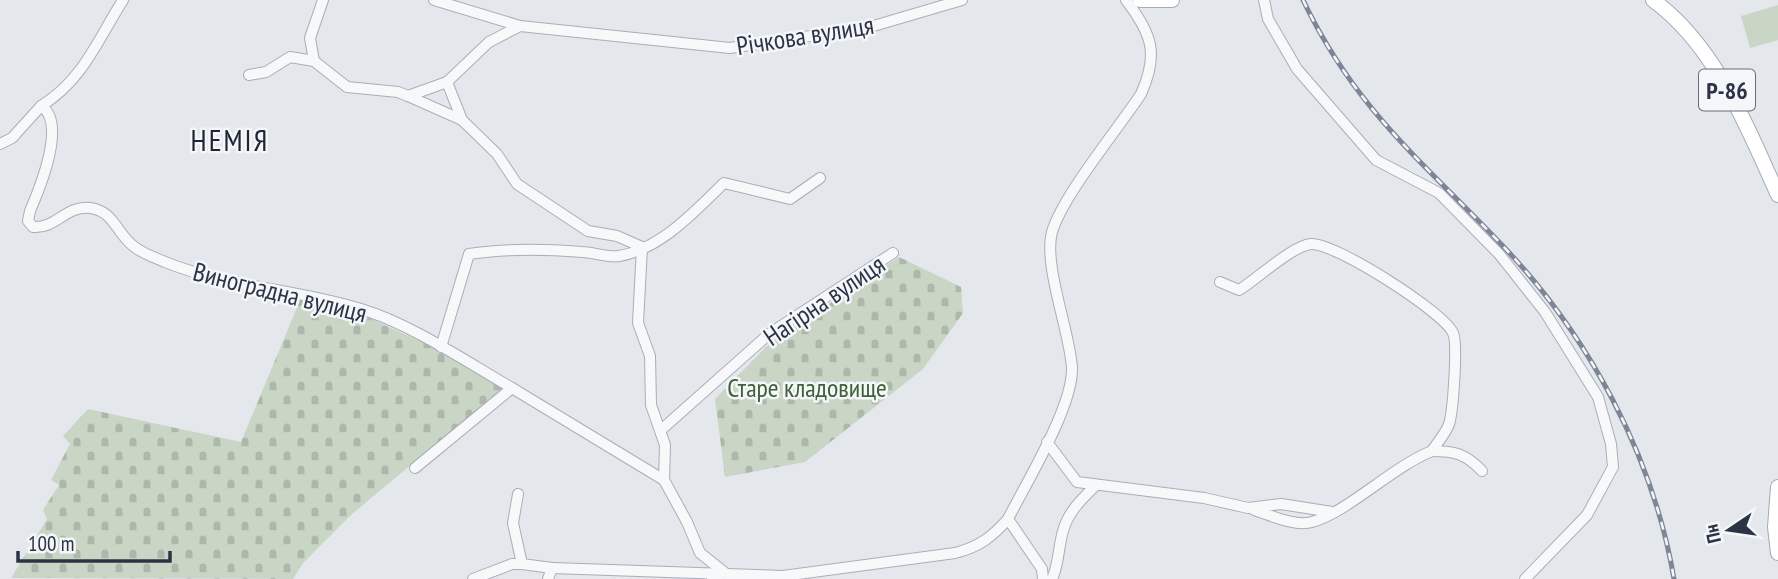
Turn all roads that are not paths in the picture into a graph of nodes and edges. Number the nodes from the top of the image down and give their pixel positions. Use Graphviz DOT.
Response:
graph roads {
  1 [pos="123,0"];
  2 [pos="323,0"];
  3 [pos="434,0"];
  4 [pos="962,0"];
  5 [pos="1126,0"];
  6 [pos="1140,0"];
  7 [pos="1172,0"];
  8 [pos="1264,0"];
  9 [pos="1653,0"];
  10 [pos="520,26"];
  11 [pos="314,61"];
  12 [pos="249,75"];
  13 [pos="447,82"];
  14 [pos="408,96"];
  15 [pos="41,106"];
  16 [pos="462,120"];
  17 [pos="0,144"];
  18 [pos="820,178"];
  19 [pos="1778,195"];
  20 [pos="642,247"];
  21 [pos="893,253"];
  22 [pos="1220,282"];
  23 [pos="441,346"];
  24 [pos="512,388"];
  25 [pos="661,430"];
  26 [pos="1047,442"];
  27 [pos="1432,451"];
  28 [pos="415,468"];
  29 [pos="1482,471"];
  30 [pos="664,480"];
  31 [pos="1095,486"];
  32 [pos="1778,487"];
  33 [pos="518,495"];
  34 [pos="1008,519"];
  35 [pos="1778,553"];
  36 [pos="522,564"];
  37 [pos="552,568"];
  38 [pos="724,572"];
  39 [pos="473,579"];
  40 [pos="548,579"];
  41 [pos="712,579"];
  42 [pos="1043,579"];
  43 [pos="1052,579"];
  44 [pos="1525,579"];
  1 -- 15 [label="street"];
  2 -- 11 [label="street"];
  3 -- 10 [label="street, Річкова вулиця"];
  4 -- 10 [label="street, Річкова вулиця"];
  5 -- 26 [label="street"];
  6 -- 7 [label="main road"];
  8 -- 44 [label="street"];
  9 -- 19 [label="main road, Р-86"];
  10 -- 13 [label="street"];
  11 -- 12 [label="street"];
  11 -- 14 [label="street"];
  13 -- 14 [label="street"];
  13 -- 16 [label="street"];
  14 -- 16 [label="street"];
  15 -- 17 [label="street"];
  15 -- 23 [label="street, Виноградна вулиця"];
  16 -- 20 [label="street"];
  18 -- 20 [label="street"];
  20 -- 23 [label="street"];
  20 -- 25 [label="street"];
  21 -- 25 [label="street, Нагірна вулиця"];
  22 -- 27 [label="street"];
  23 -- 24 [label="street, Виноградна вулиця"];
  24 -- 28 [label="street"];
  24 -- 30 [label="street, Виноградна вулиця"];
  25 -- 30 [label="street"];
  26 -- 31 [label="street"];
  26 -- 34 [label="street"];
  27 -- 29 [label="street"];
  27 -- 31 [label="street"];
  30 -- 38 [label="street"];
  31 -- 43 [label="street"];
  32 -- 35 [label="main road"];
  33 -- 36 [label="street"];
  34 -- 38 [label="street"];
  34 -- 42 [label="street"];
  36 -- 37 [label="street"];
  36 -- 39 [label="street"];
  37 -- 38 [label="street"];
  37 -- 40 [label="street"];
  38 -- 41 [label="street"];
}
